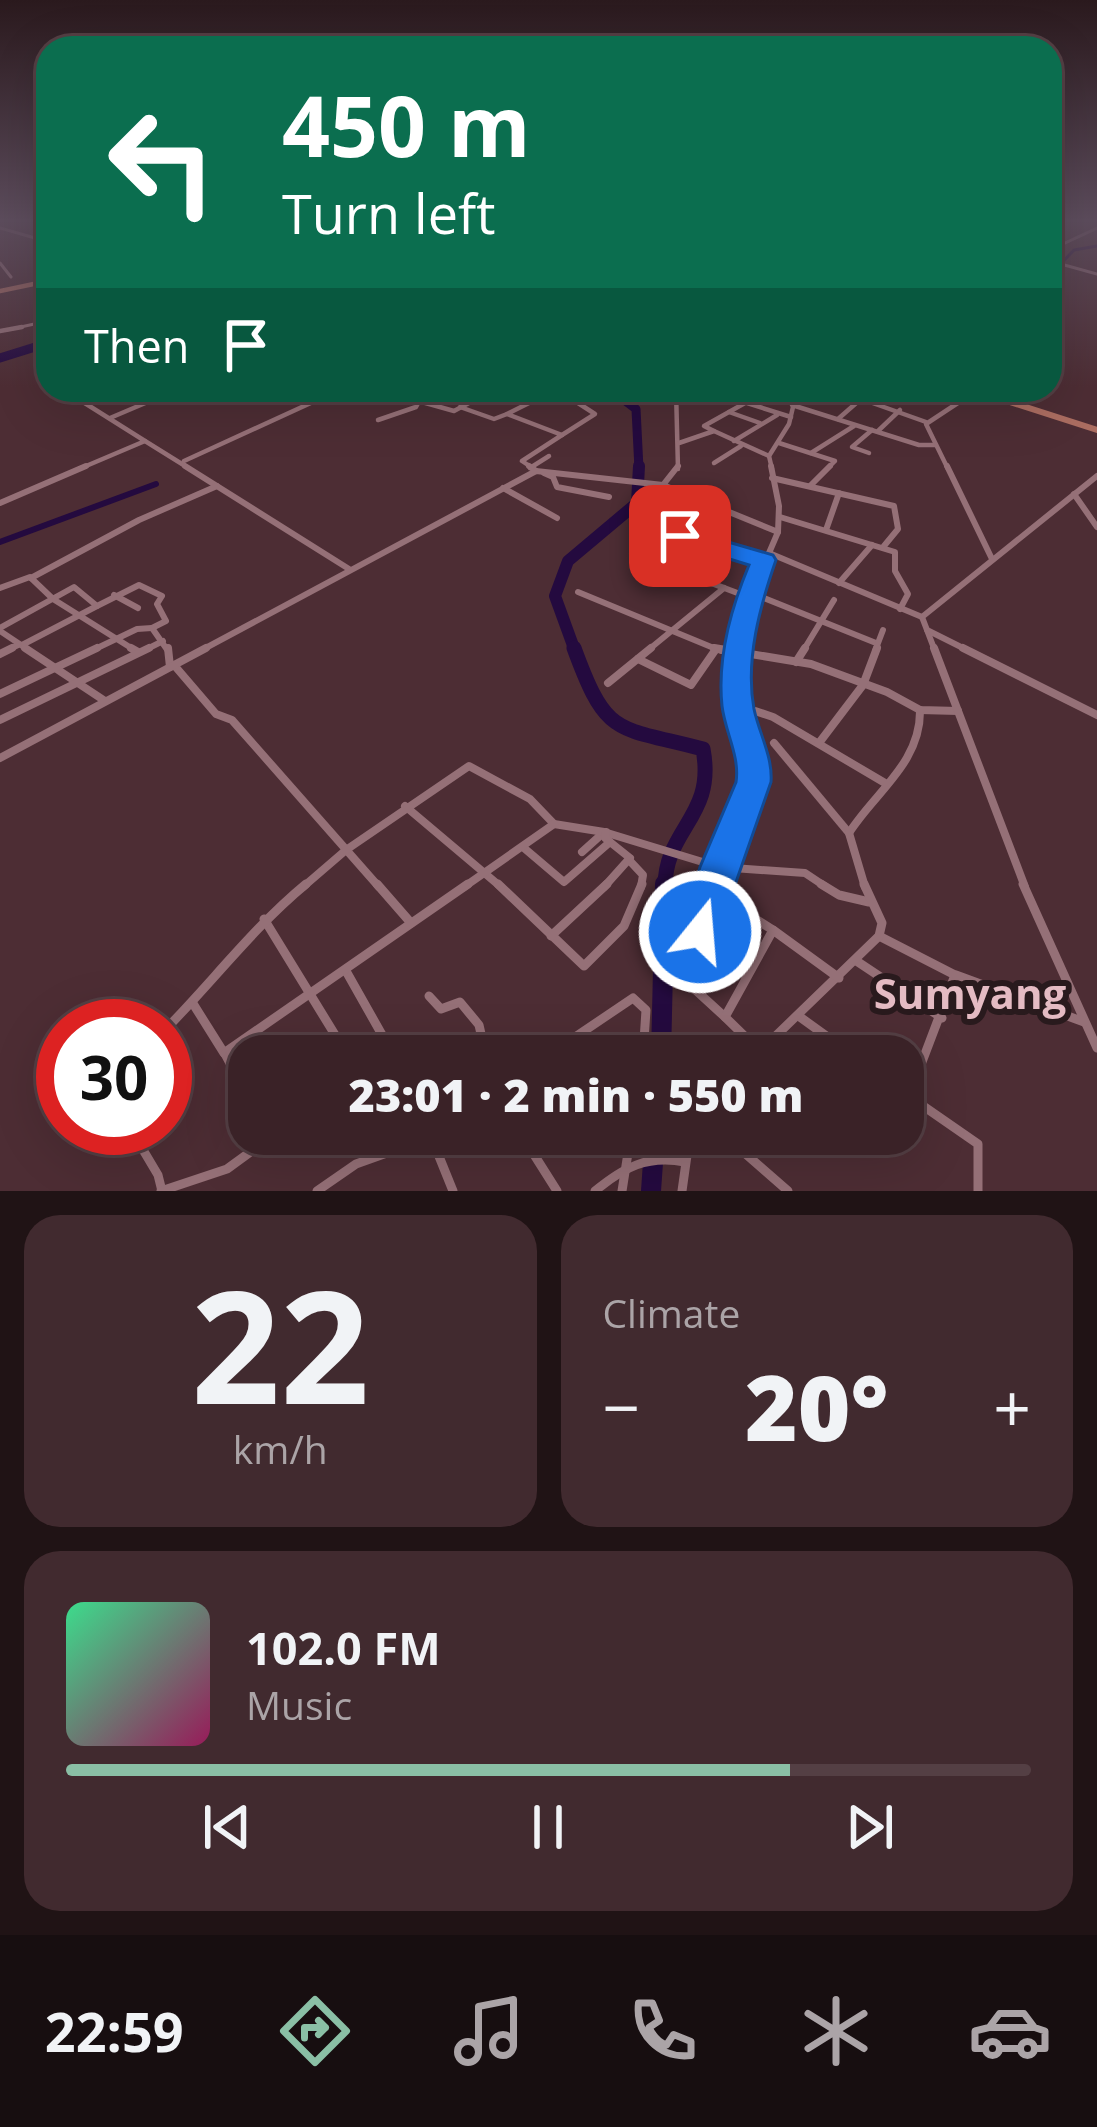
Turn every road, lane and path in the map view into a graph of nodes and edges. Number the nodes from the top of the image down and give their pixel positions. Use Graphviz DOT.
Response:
graph roads {
  1 [pos="36,283"];
  2 [pos="0,291"];
  3 [pos="36,324"];
  4 [pos="0,331"];
  5 [pos="84,402"];
  6 [pos="148,402"];
  7 [pos="312,402"];
  8 [pos="410,402"];
  9 [pos="436,402"];
  10 [pos="468,402"];
  11 [pos="530,402"];
  12 [pos="577,402"];
  13 [pos="675,402"];
  14 [pos="741,402"];
  15 [pos="793,402"];
  16 [pos="857,402"];
  17 [pos="875,402"];
  18 [pos="957,402"];
  19 [pos="1012,402"];
  20 [pos="744,403"];
  21 [pos="792,405"];
  22 [pos="460,406"];
  23 [pos="522,406"];
  24 [pos="900,410"];
  25 [pos="535,411"];
  26 [pos="729,412"];
  27 [pos="507,414"];
  28 [pos="779,414"];
  29 [pos="821,414"];
  30 [pos="790,417"];
  31 [pos="110,418"];
  32 [pos="838,419"];
  33 [pos="378,420"];
  34 [pos="926,422"];
  35 [pos="764,423"];
  36 [pos="810,423"];
  37 [pos="856,425"];
  38 [pos="875,430"];
  39 [pos="1097,430"];
  40 [pos="714,431"];
  41 [pos="562,435"];
  42 [pos="832,440"];
  43 [pos="145,441"];
  44 [pos="680,442"];
  45 [pos="738,443"];
  46 [pos="779,443"];
  47 [pos="935,446"];
  48 [pos="852,447"];
  49 [pos="811,453"];
  50 [pos="868,453"];
  51 [pos="549,456"];
  52 [pos="770,456"];
  53 [pos="181,462"];
  54 [pos="714,463"];
  55 [pos="535,470"];
  56 [pos="1097,476"];
  57 [pos="772,478"];
  58 [pos="659,485"];
  59 [pos="217,486"];
  60 [pos="810,486"];
  61 [pos="503,488"];
  62 [pos="839,492"];
  63 [pos="1074,494"];
  64 [pos="609,497"];
  65 [pos="0,503"];
  66 [pos="703,503"];
  67 [pos="780,517"];
  68 [pos="557,518"];
  69 [pos="1097,527"];
  70 [pos="666,529"];
  71 [pos="826,530"];
  72 [pos="778,532"];
  73 [pos="653,538"];
  74 [pos="873,544"];
  75 [pos="884,546"];
  76 [pos="683,548"];
  77 [pos="632,553"];
  78 [pos="731,553"];
  79 [pos="766,557"];
  80 [pos="992,560"];
  81 [pos="665,564"];
  82 [pos="349,569"];
  83 [pos="0,576"];
  84 [pos="31,578"];
  85 [pos="708,580"];
  86 [pos="839,583"];
  87 [pos="4,586"];
  88 [pos="724,588"];
  89 [pos="578,592"];
  90 [pos="749,594"];
  91 [pos="114,595"];
  92 [pos="53,599"];
  93 [pos="834,600"];
  94 [pos="97,606"];
  95 [pos="138,608"];
  96 [pos="900,609"];
  97 [pos="79,616"];
  98 [pos="922,617"];
  99 [pos="821,620"];
  100 [pos="152,628"];
  101 [pos="0,630"];
  102 [pos="883,630"];
  103 [pos="927,630"];
  104 [pos="672,631"];
  105 [pos="118,638"];
  106 [pos="163,641"];
  107 [pos="876,644"];
  108 [pos="21,645"];
  109 [pos="716,650"];
  110 [pos="140,653"];
  111 [pos="0,654"];
  112 [pos="740,657"];
  113 [pos="638,658"];
  114 [pos="796,662"];
  115 [pos="172,666"];
  116 [pos="58,669"];
  117 [pos="82,682"];
  118 [pos="608,683"];
  119 [pos="863,686"];
  120 [pos="0,694"];
  121 [pos="105,701"];
  122 [pos="737,705"];
  123 [pos="920,710"];
  124 [pos="958,711"];
  125 [pos="1097,715"];
  126 [pos="0,720"];
  127 [pos="819,742"];
  128 [pos="774,743"];
  129 [pos="0,758"];
  130 [pos="885,783"];
  131 [pos="405,806"];
  132 [pos="554,824"];
  133 [pos="849,833"];
  134 [pos="607,836"];
  135 [pos="524,848"];
  136 [pos="346,850"];
  137 [pos="582,852"];
  138 [pos="629,860"];
  139 [pos="714,867"];
  140 [pos="487,873"];
  141 [pos="712,892"];
  142 [pos="869,902"];
  143 [pos="264,919"];
  144 [pos="411,923"];
  145 [pos="773,930"];
  146 [pos="550,936"];
  147 [pos="879,936"];
  148 [pos="854,959"];
  149 [pos="346,971"];
  150 [pos="955,974"];
  151 [pos="838,978"];
  152 [pos="310,995"];
  153 [pos="429,996"];
  154 [pos="192,1002"];
  155 [pos="725,1017"];
  156 [pos="800,1017"];
  157 [pos="942,1018"];
  158 [pos="1088,1023"];
  159 [pos="335,1035"];
  160 [pos="382,1035"];
  161 [pos="481,1035"];
  162 [pos="578,1035"];
  163 [pos="647,1035"];
  164 [pos="742,1035"];
  165 [pos="781,1035"];
  166 [pos="825,1035"];
  167 [pos="1097,1048"];
  168 [pos="224,1053"];
  169 [pos="924,1057"];
  170 [pos="228,1060"];
  171 [pos="924,1106"];
  172 [pos="146,1155"];
  173 [pos="246,1155"];
  174 [pos="384,1155"];
  175 [pos="440,1155"];
  176 [pos="534,1155"];
  177 [pos="628,1155"];
  178 [pos="687,1155"];
  179 [pos="747,1155"];
  180 [pos="686,1162"];
  181 [pos="626,1164"];
  182 [pos="448,1189"];
  183 [pos="162,1191"];
  184 [pos="317,1191"];
  185 [pos="557,1191"];
  186 [pos="595,1191"];
  187 [pos="622,1191"];
  188 [pos="682,1191"];
  189 [pos="788,1191"];
  190 [pos="978,1191"];
  1 -- 2 [label="main road"];
  3 -- 4 [label="street"];
  5 -- 31 [label="street"];
  6 -- 31 [label="street"];
  7 -- 53 [label="street"];
  8 -- 33 [label="street"];
  9 -- 22 [label="street"];
  10 -- 22 [label="street"];
  11 -- 23 [label="street"];
  12 -- 41 [label="street"];
  13 -- 44 [label="street"];
  14 -- 20 [label="street"];
  15 -- 21 [label="street"];
  16 -- 32 [label="street"];
  17 -- 24 [label="street"];
  18 -- 34 [label="street"];
  19 -- 39 [label="main road"];
  20 -- 26 [label="street"];
  20 -- 28 [label="street"];
  21 -- 29 [label="street"];
  21 -- 30 [label="street"];
  22 -- 27 [label="street"];
  23 -- 25 [label="street"];
  23 -- 27 [label="street"];
  24 -- 34 [label="street"];
  24 -- 38 [label="street"];
  26 -- 35 [label="street"];
  26 -- 40 [label="street"];
  27 -- 41 [label="street"];
  28 -- 30 [label="street"];
  28 -- 35 [label="street"];
  29 -- 32 [label="street"];
  29 -- 36 [label="street"];
  30 -- 46 [label="street"];
  31 -- 43 [label="street"];
  32 -- 37 [label="street"];
  34 -- 47 [label="street"];
  35 -- 45 [label="street"];
  37 -- 38 [label="street"];
  37 -- 42 [label="street"];
  38 -- 47 [label="street"];
  38 -- 48 [label="street"];
  40 -- 44 [label="street"];
  40 -- 45 [label="street"];
  41 -- 55 [label="street"];
  42 -- 48 [label="street"];
  42 -- 49 [label="street"];
  43 -- 53 [label="street"];
  43 -- 65 [label="street"];
  44 -- 58 [label="street"];
  45 -- 52 [label="street"];
  45 -- 54 [label="street"];
  46 -- 49 [label="street"];
  46 -- 52 [label="street"];
  47 -- 80 [label="street"];
  48 -- 50 [label="street"];
  49 -- 60 [label="street"];
  51 -- 55 [label="street"];
  52 -- 57 [label="street"];
  53 -- 59 [label="street"];
  55 -- 58 [label="street"];
  55 -- 61 [label="street"];
  55 -- 64 [label="street"];
  56 -- 63 [label="street"];
  57 -- 60 [label="street"];
  57 -- 67 [label="street"];
  58 -- 66 [label="street"];
  59 -- 82 [label="street"];
  59 -- 84 [label="street"];
  60 -- 62 [label="street"];
  61 -- 68 [label="street"];
  61 -- 82 [label="street"];
  62 -- 71 [label="street"];
  62 -- 75 [label="street"];
  63 -- 69 [label="street"];
  63 -- 80 [label="street"];
  66 -- 70 [label="street"];
  66 -- 72 [label="street"];
  67 -- 71 [label="street"];
  67 -- 72 [label="street"];
  70 -- 73 [label="street"];
  70 -- 78 [label="street"];
  71 -- 74 [label="street"];
  72 -- 79 [label="street"];
  74 -- 75 [label="street"];
  74 -- 86 [label="street"];
  75 -- 96 [label="street"];
  76 -- 81 [label="street"];
  77 -- 81 [label="street"];
  78 -- 79 [label="street"];
  78 -- 85 [label="street"];
  79 -- 86 [label="street"];
  79 -- 90 [label="street"];
  80 -- 98 [label="street"];
  81 -- 85 [label="street"];
  82 -- 115 [label="street"];
  83 -- 87 [label="street"];
  84 -- 87 [label="street"];
  84 -- 92 [label="street"];
  85 -- 88 [label="street"];
  86 -- 96 [label="street"];
  88 -- 90 [label="street"];
  88 -- 104 [label="street"];
  89 -- 104 [label="street"];
  90 -- 99 [label="street"];
  90 -- 112 [label="street"];
  91 -- 94 [label="street"];
  91 -- 95 [label="street"];
  91 -- 100 [label="street"];
  92 -- 94 [label="street"];
  92 -- 97 [label="street"];
  92 -- 101 [label="street"];
  93 -- 99 [label="street"];
  94 -- 97 [label="street"];
  96 -- 98 [label="street"];
  97 -- 105 [label="street"];
  97 -- 108 [label="street"];
  98 -- 103 [label="street"];
  99 -- 107 [label="street"];
  99 -- 114 [label="street"];
  100 -- 105 [label="street"];
  100 -- 106 [label="street"];
  101 -- 108 [label="street"];
  102 -- 107 [label="street"];
  103 -- 124 [label="street"];
  103 -- 125 [label="street"];
  104 -- 109 [label="street"];
  104 -- 113 [label="street"];
  105 -- 110 [label="street"];
  105 -- 116 [label="street"];
  106 -- 110 [label="street"];
  106 -- 115 [label="street"];
  107 -- 119 [label="street"];
  108 -- 111 [label="street"];
  108 -- 116 [label="street"];
  109 -- 112 [label="street"];
  109 -- 113 [label="street"];
  110 -- 117 [label="street"];
  112 -- 114 [label="street"];
  112 -- 122 [label="street"];
  113 -- 118 [label="street"];
  114 -- 119 [label="street"];
  115 -- 121 [label="street"];
  115 -- 136 [label="street"];
  116 -- 117 [label="street"];
  116 -- 120 [label="street"];
  117 -- 121 [label="street"];
  117 -- 126 [label="street"];
  119 -- 123 [label="street"];
  119 -- 127 [label="street"];
  121 -- 129 [label="street"];
  122 -- 127 [label="street"];
  122 -- 139 [label="street"];
  123 -- 124 [label="street"];
  123 -- 130 [label="street"];
  124 -- 158 [label="street"];
  127 -- 130 [label="street"];
  128 -- 133 [label="street"];
  130 -- 133 [label="street"];
  131 -- 132 [label="street"];
  131 -- 136 [label="street"];
  131 -- 140 [label="street"];
  132 -- 134 [label="street"];
  132 -- 135 [label="street"];
  133 -- 142 [label="street"];
  134 -- 135 [label="street"];
  134 -- 137 [label="street"];
  134 -- 138 [label="street"];
  134 -- 139 [label="street"];
  135 -- 140 [label="street"];
  136 -- 143 [label="street"];
  136 -- 144 [label="street"];
  138 -- 146 [label="street"];
  138 -- 146 [label="street"];
  139 -- 141 [label="street"];
  139 -- 142 [label="street"];
  140 -- 144 [label="street"];
  140 -- 146 [label="street"];
  141 -- 145 [label="street"];
  141 -- 155 [label="street"];
  142 -- 147 [label="street"];
  143 -- 152 [label="street"];
  143 -- 154 [label="street"];
  144 -- 149 [label="street"];
  145 -- 151 [label="street"];
  145 -- 155 [label="street"];
  147 -- 148 [label="street"];
  147 -- 150 [label="street"];
  148 -- 151 [label="street"];
  148 -- 157 [label="street"];
  149 -- 152 [label="street"];
  149 -- 160 [label="street"];
  150 -- 157 [label="street"];
  150 -- 158 [label="street"];
  151 -- 156 [label="street"];
  152 -- 159 [label="street"];
  152 -- 168 [label="street"];
  153 -- 161 [label="street"];
  154 -- 168 [label="street"];
  155 -- 164 [label="street"];
  156 -- 165 [label="street"];
  156 -- 166 [label="street"];
  157 -- 169 [label="street"];
  158 -- 167 [label="street"];
  162 -- 163 [label="street"];
  168 -- 170 [label="street"];
  171 -- 190 [label="street"];
  172 -- 183 [label="street"];
  173 -- 183 [label="street"];
  174 -- 184 [label="street"];
  175 -- 182 [label="street"];
  176 -- 185 [label="street"];
  177 -- 181 [label="street"];
  178 -- 180 [label="street"];
  179 -- 189 [label="street"];
  180 -- 181 [label="street"];
  180 -- 188 [label="street"];
  181 -- 186 [label="street"];
  181 -- 187 [label="street"];
}
